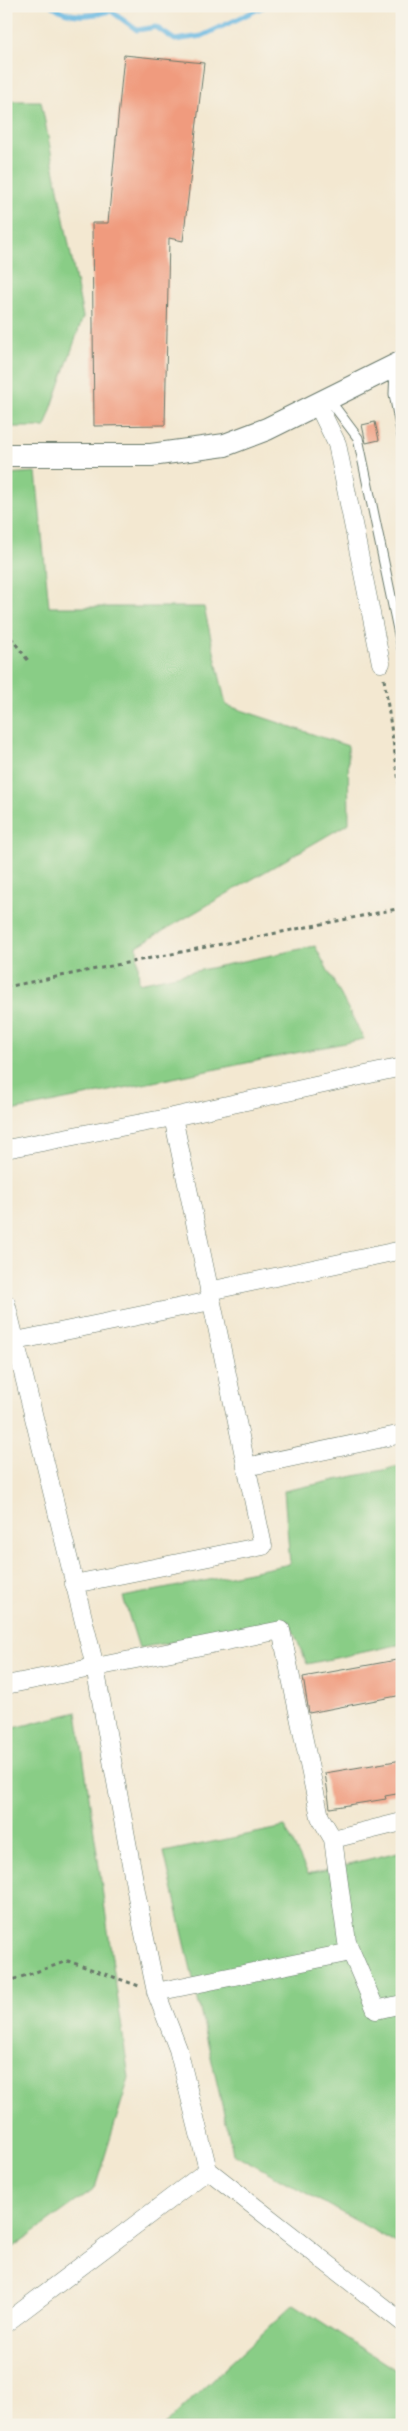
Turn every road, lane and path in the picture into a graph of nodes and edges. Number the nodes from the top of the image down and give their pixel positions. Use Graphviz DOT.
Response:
graph roads {
  1 [pos="399,364"];
  2 [pos="322,400"];
  3 [pos="402,437"];
  4 [pos="6,455"];
  5 [pos="6,631"];
  6 [pos="402,649"];
  7 [pos="30,663"];
  8 [pos="381,663"];
  9 [pos="402,802"];
  10 [pos="402,908"];
  11 [pos="6,987"];
  12 [pos="402,1067"];
  13 [pos="173,1117"];
  14 [pos="6,1149"];
  15 [pos="402,1250"];
  16 [pos="210,1296"];
  17 [pos="6,1303"];
  18 [pos="11,1342"];
  19 [pos="402,1434"];
  20 [pos="246,1467"];
  21 [pos="74,1584"];
  22 [pos="95,1667"];
  23 [pos="6,1685"];
  24 [pos="402,1822"];
  25 [pos="333,1839"];
  26 [pos="351,1952"];
  27 [pos="6,1982"];
  28 [pos="156,1992"];
  29 [pos="402,2004"];
  30 [pos="208,2170"];
  31 [pos="402,2322"];
  32 [pos="6,2324"];
  1 -- 2 [label="street"];
  1 -- 3 [label="lane"];
  2 -- 4 [label="street"];
  2 -- 6 [label="lane"];
  2 -- 8 [label="street"];
  5 -- 7 [label="path"];
  8 -- 9 [label="path"];
  10 -- 11 [label="path"];
  12 -- 13 [label="street"];
  13 -- 14 [label="street"];
  13 -- 16 [label="street"];
  15 -- 16 [label="street"];
  16 -- 18 [label="street"];
  16 -- 20 [label="street"];
  17 -- 18 [label="street"];
  18 -- 21 [label="street"];
  19 -- 20 [label="street"];
  20 -- 21 [label="street"];
  21 -- 22 [label="street"];
  22 -- 23 [label="street"];
  22 -- 25 [label="street"];
  22 -- 28 [label="street"];
  24 -- 25 [label="street"];
  25 -- 26 [label="street"];
  26 -- 28 [label="street"];
  26 -- 29 [label="street"];
  27 -- 28 [label="path"];
  28 -- 30 [label="street"];
  30 -- 31 [label="street"];
  30 -- 32 [label="street"];
}
